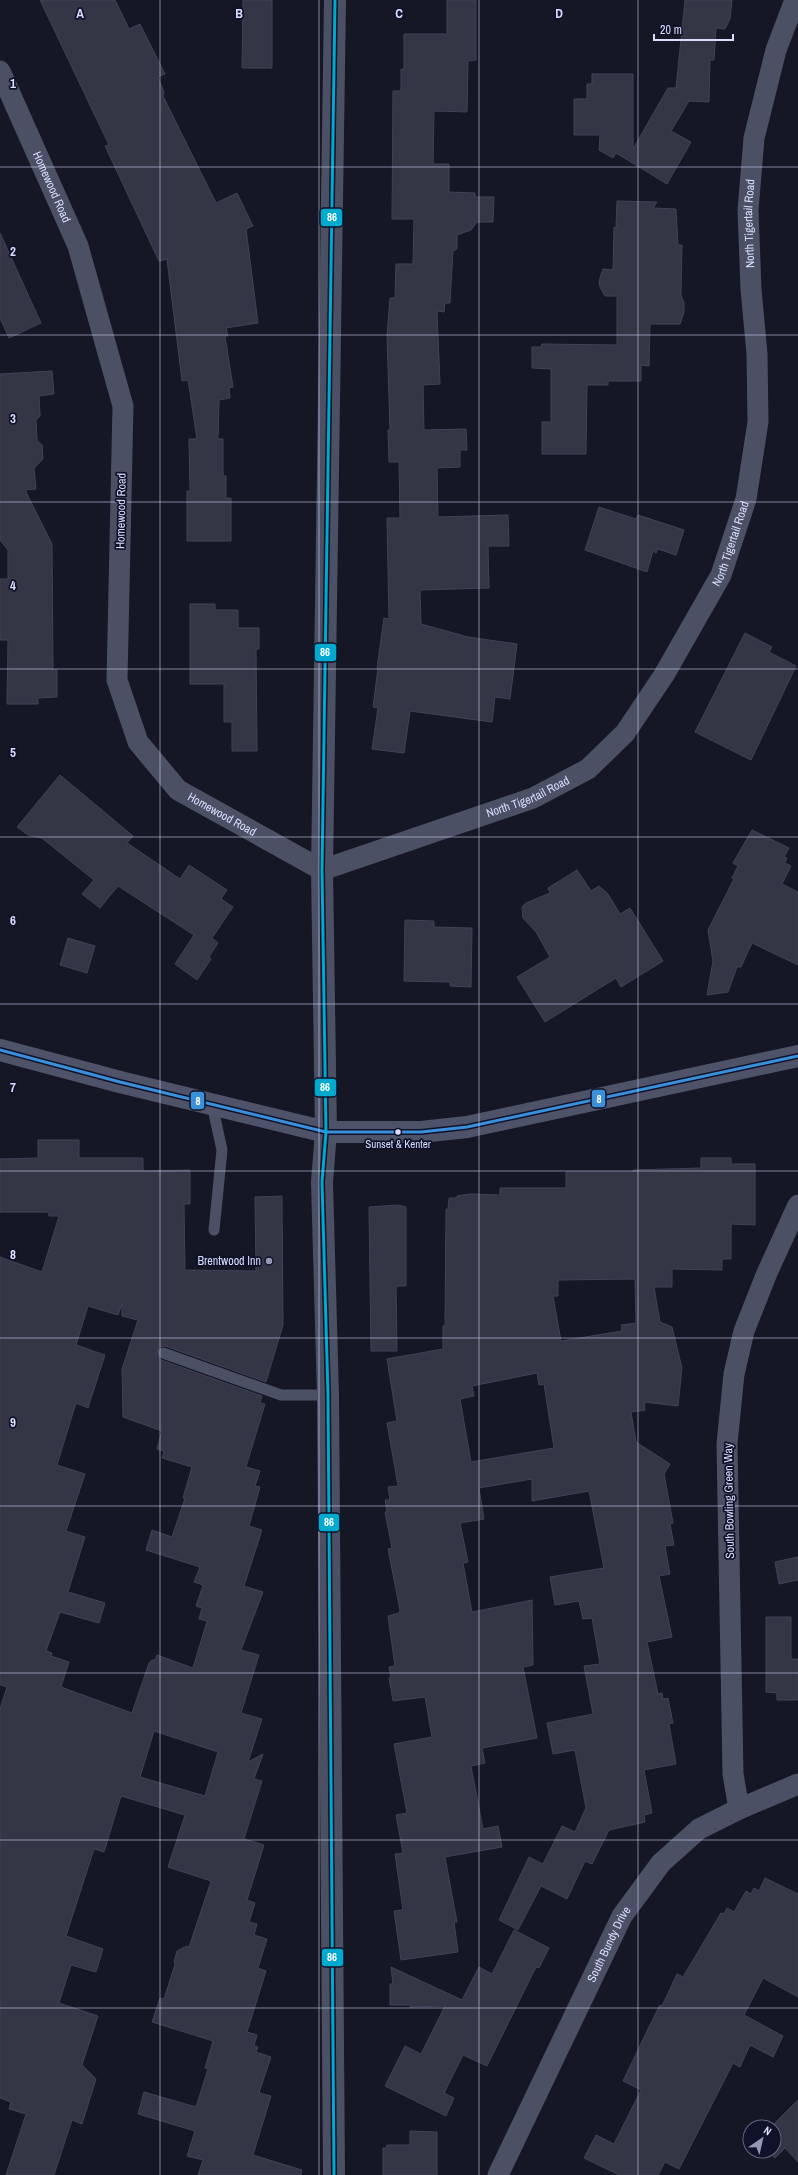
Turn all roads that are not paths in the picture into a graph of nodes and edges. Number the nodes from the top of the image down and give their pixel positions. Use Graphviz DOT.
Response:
graph roads {
  1 [pos="335,0"];
  2 [pos="795,0"];
  3 [pos="0,71"];
  4 [pos="322,870"];
  5 [pos="0,1050"];
  6 [pos="798,1056"];
  7 [pos="212,1104"];
  8 [pos="326,1132"];
  9 [pos="798,1205"];
  10 [pos="214,1230"];
  11 [pos="163,1353"];
  12 [pos="328,1395"];
  13 [pos="798,1784"];
  14 [pos="739,1809"];
  15 [pos="334,2175"];
  16 [pos="498,2175"];
  1 -- 4 [label="street"];
  2 -- 4 [label="street, North Tigertail Road"];
  3 -- 4 [label="street, Homewood Road"];
  4 -- 8 [label="street"];
  5 -- 7 [label="main road"];
  6 -- 8 [label="main road"];
  7 -- 8 [label="main road"];
  7 -- 10 [label="lane"];
  8 -- 12 [label="street"];
  9 -- 14 [label="street, South Bowling Green Way"];
  11 -- 12 [label="lane"];
  12 -- 15 [label="street"];
  13 -- 14 [label="street, South Bundy Drive"];
  14 -- 16 [label="street, South Bundy Drive"];
}
